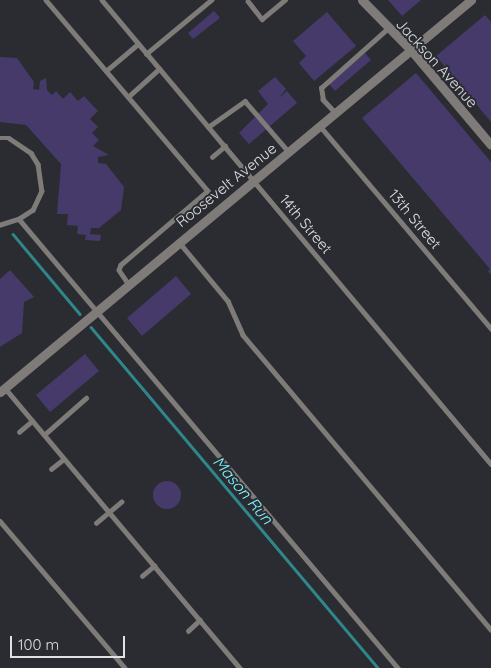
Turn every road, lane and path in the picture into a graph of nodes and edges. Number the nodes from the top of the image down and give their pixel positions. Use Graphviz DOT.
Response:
graph roads {
  1 [pos="46,0"];
  2 [pos="102,0"];
  3 [pos="211,0"];
  4 [pos="285,0"];
  5 [pos="362,0"];
  6 [pos="471,0"];
  7 [pos="248,1"];
  8 [pos="387,29"];
  9 [pos="138,44"];
  10 [pos="411,50"];
  11 [pos="146,54"];
  12 [pos="159,69"];
  13 [pos="106,71"];
  14 [pos="128,97"];
  15 [pos="335,113"];
  16 [pos="320,126"];
  17 [pos="208,127"];
  18 [pos="0,138"];
  19 [pos="491,145"];
  20 [pos="225,146"];
  21 [pos="289,152"];
  22 [pos="212,157"];
  23 [pos="254,181"];
  24 [pos="19,219"];
  25 [pos="0,225"];
  26 [pos="178,242"];
  27 [pos="129,284"];
  28 [pos="97,310"];
  29 [pos="491,328"];
  30 [pos="2,390"];
  31 [pos="86,398"];
  32 [pos="32,421"];
  33 [pos="19,432"];
  34 [pos="44,435"];
  35 [pos="64,459"];
  36 [pos="491,464"];
  37 [pos="51,469"];
  38 [pos="122,502"];
  39 [pos="109,512"];
  40 [pos="0,521"];
  41 [pos="96,523"];
  42 [pos="154,566"];
  43 [pos="142,576"];
  44 [pos="200,620"];
  45 [pos="491,629"];
  46 [pos="188,631"];
  47 [pos="125,668"];
  48 [pos="240,668"];
  49 [pos="398,668"];
  1 -- 13 [label="lane"];
  2 -- 9 [label="lane, 14th Street"];
  3 -- 11 [label="lane"];
  4 -- 7 [label="lane"];
  5 -- 8 [label="street, Jackson Avenue"];
  6 -- 10 [label="street, Roosevelt Avenue"];
  8 -- 10 [label="street, Jackson Avenue"];
  8 -- 15 [label="lane"];
  9 -- 11 [label="lane, 14th Street"];
  9 -- 13 [label="lane"];
  10 -- 15 [label="street, Roosevelt Avenue"];
  10 -- 19 [label="street, Jackson Avenue"];
  11 -- 12 [label="lane, 14th Street"];
  12 -- 14 [label="lane"];
  12 -- 17 [label="lane, 14th Street"];
  13 -- 14 [label="lane"];
  14 -- 27 [label="lane"];
  15 -- 16 [label="street, Roosevelt Avenue"];
  16 -- 21 [label="street, Roosevelt Avenue"];
  16 -- 29 [label="lane, 13th Street"];
  17 -- 20 [label="lane, 14th Street"];
  17 -- 21 [label="lane"];
  18 -- 24 [label="lane"];
  20 -- 22 [label="lane"];
  20 -- 23 [label="lane, 14th Street"];
  21 -- 23 [label="street, Roosevelt Avenue"];
  23 -- 26 [label="street, Roosevelt Avenue"];
  23 -- 36 [label="lane, 14th Street"];
  24 -- 25 [label="lane"];
  24 -- 28 [label="lane"];
  26 -- 27 [label="street, Roosevelt Avenue"];
  26 -- 45 [label="lane"];
  27 -- 28 [label="street, Roosevelt Avenue"];
  28 -- 30 [label="street, Roosevelt Avenue"];
  28 -- 49 [label="lane"];
  30 -- 32 [label="lane"];
  31 -- 34 [label="lane"];
  32 -- 33 [label="lane"];
  32 -- 34 [label="lane"];
  34 -- 35 [label="lane"];
  35 -- 37 [label="lane"];
  35 -- 39 [label="lane"];
  38 -- 39 [label="lane"];
  39 -- 41 [label="lane"];
  39 -- 42 [label="lane"];
  40 -- 47 [label="lane"];
  42 -- 43 [label="lane"];
  42 -- 44 [label="lane"];
  44 -- 46 [label="lane"];
  44 -- 48 [label="lane"];
}
